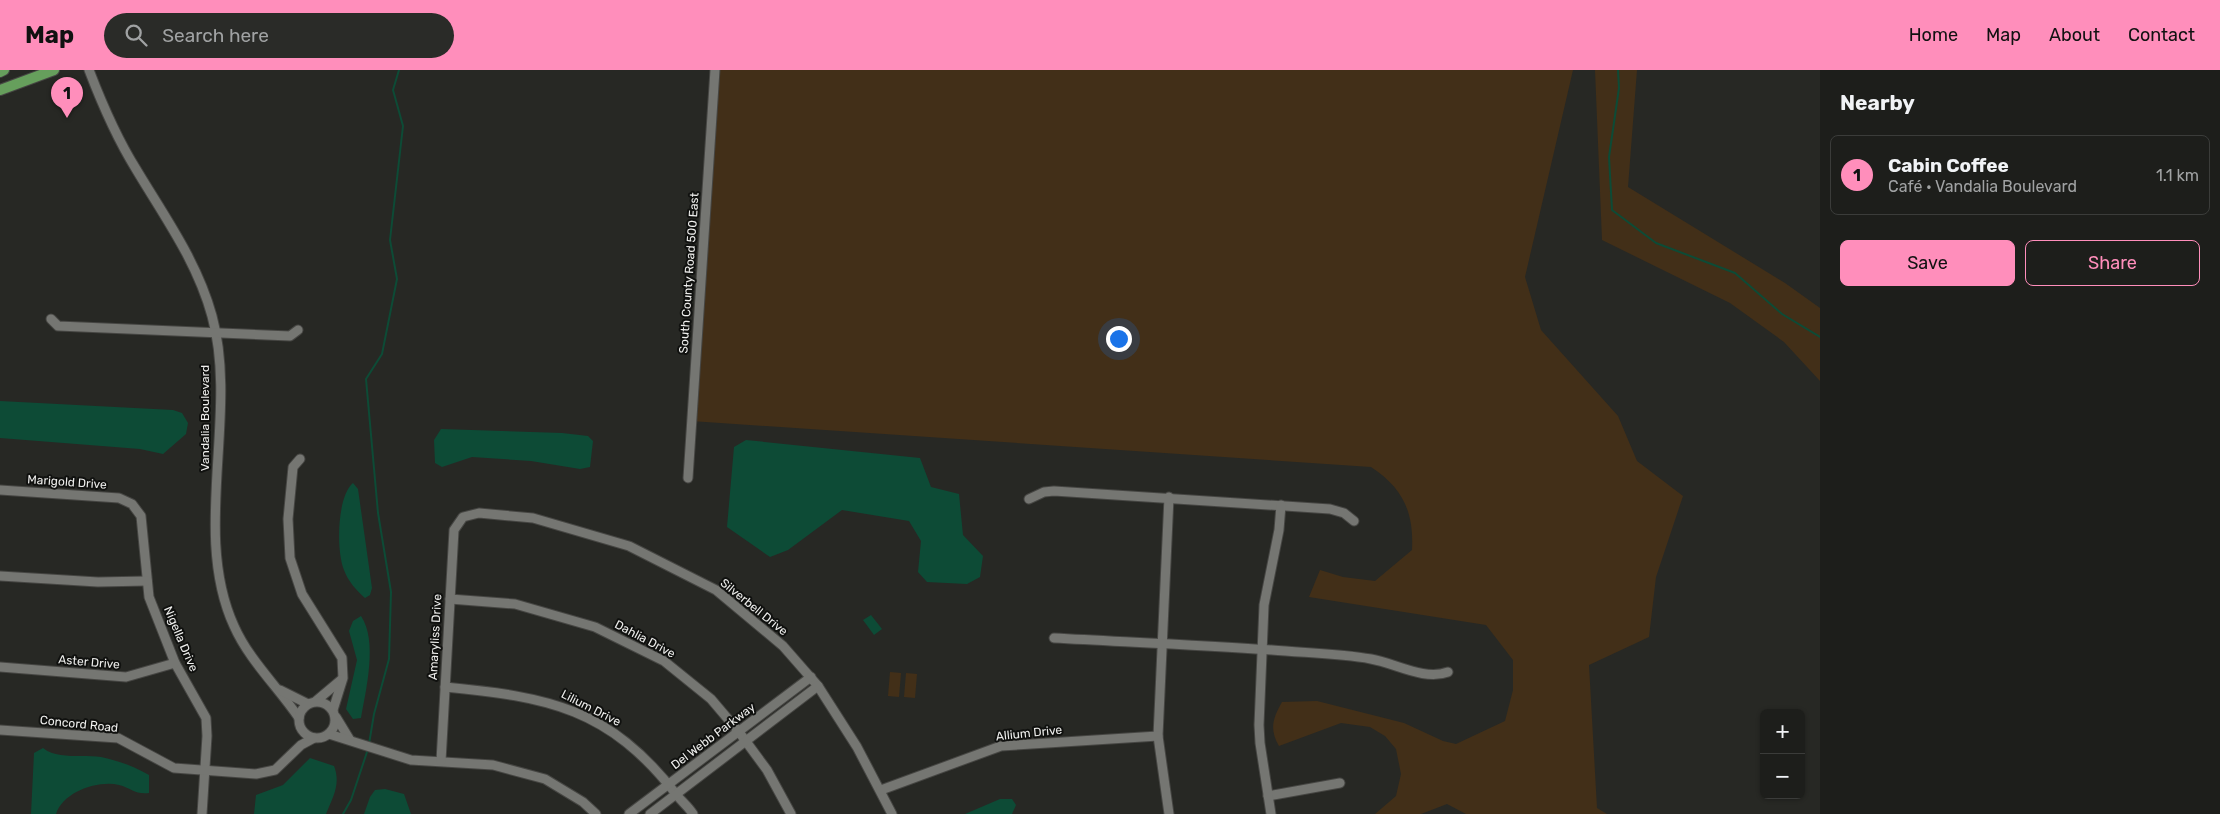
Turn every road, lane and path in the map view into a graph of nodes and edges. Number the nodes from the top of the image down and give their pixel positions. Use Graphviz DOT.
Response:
graph roads {
  1 [pos="4,70"];
  2 [pos="54,70"];
  3 [pos="89,70"];
  4 [pos="715,70"];
  5 [pos="0,72"];
  6 [pos="0,90"];
  7 [pos="51,319"];
  8 [pos="298,330"];
  9 [pos="216,333"];
  10 [pos="300,459"];
  11 [pos="688,478"];
  12 [pos="0,490"];
  13 [pos="1169,497"];
  14 [pos="1029,499"];
  15 [pos="132,504"];
  16 [pos="1280,504"];
  17 [pos="463,517"];
  18 [pos="1354,521"];
  19 [pos="0,576"];
  20 [pos="147,581"];
  21 [pos="450,598"];
  22 [pos="1054,638"];
  23 [pos="1161,643"];
  24 [pos="1262,650"];
  25 [pos="175,663"];
  26 [pos="0,667"];
  27 [pos="1448,672"];
  28 [pos="811,677"];
  29 [pos="344,678"];
  30 [pos="818,686"];
  31 [pos="445,687"];
  32 [pos="280,690"];
  33 [pos="312,702"];
  34 [pos="334,714"];
  35 [pos="299,718"];
  36 [pos="0,730"];
  37 [pos="302,730"];
  38 [pos="739,732"];
  39 [pos="329,734"];
  40 [pos="1158,736"];
  41 [pos="314,738"];
  42 [pos="350,740"];
  43 [pos="745,741"];
  44 [pos="292,755"];
  45 [pos="441,761"];
  46 [pos="205,770"];
  47 [pos="1340,783"];
  48 [pos="669,784"];
  49 [pos="881,790"];
  50 [pos="676,795"];
  51 [pos="1268,796"];
  52 [pos="202,814"];
  53 [pos="596,814"];
  54 [pos="629,814"];
  55 [pos="650,814"];
  56 [pos="693,814"];
  57 [pos="791,814"];
  58 [pos="892,814"];
  59 [pos="1169,814"];
  60 [pos="1271,814"];
  1 -- 5 [label="main road"];
  2 -- 6 [label="main road"];
  3 -- 9 [label="street, Vandalia Boulevard"];
  4 -- 11 [label="street, South County Road 500 East"];
  7 -- 9 [label="street"];
  8 -- 9 [label="street"];
  9 -- 32 [label="street, Vandalia Boulevard"];
  10 -- 29 [label="street"];
  12 -- 15 [label="street, Marigold Drive"];
  13 -- 14 [label="street"];
  13 -- 16 [label="street"];
  13 -- 23 [label="street"];
  15 -- 20 [label="street, Nigella Drive"];
  16 -- 18 [label="street"];
  16 -- 24 [label="street"];
  17 -- 21 [label="street, Amaryliss Drive"];
  17 -- 28 [label="street, Silverbell Drive"];
  19 -- 20 [label="street"];
  20 -- 25 [label="street, Nigella Drive"];
  21 -- 31 [label="street, Amaryliss Drive"];
  21 -- 38 [label="street, Dahlia Drive"];
  22 -- 23 [label="street"];
  23 -- 24 [label="street"];
  23 -- 40 [label="street"];
  24 -- 27 [label="street"];
  24 -- 51 [label="street"];
  25 -- 26 [label="street, Aster Drive"];
  25 -- 46 [label="street, Nigella Drive"];
  28 -- 30 [label="street, Silverbell Drive"];
  28 -- 38 [label="street, Del Webb Parkway"];
  29 -- 33 [label="street"];
  29 -- 34 [label="street"];
  30 -- 43 [label="street, Del Webb Parkway"];
  30 -- 49 [label="street, Silverbell Drive"];
  31 -- 45 [label="street, Amaryliss Drive"];
  31 -- 48 [label="street, Lilium Drive"];
  32 -- 33 [label="street, Vandalia Boulevard"];
  32 -- 35 [label="street, Vandalia Boulevard"];
  33 -- 34 [label="street"];
  33 -- 35 [label="street"];
  34 -- 39 [label="street"];
  34 -- 42 [label="street"];
  35 -- 37 [label="street"];
  36 -- 46 [label="street, Concord Road"];
  37 -- 41 [label="street"];
  37 -- 44 [label="street, Concord Road"];
  38 -- 43 [label="street, Dahlia Drive"];
  38 -- 48 [label="street, Del Webb Parkway"];
  39 -- 41 [label="street"];
  39 -- 42 [label="street"];
  40 -- 49 [label="street, Allium Drive"];
  40 -- 59 [label="street"];
  41 -- 44 [label="street, Concord Road"];
  42 -- 45 [label="street"];
  43 -- 50 [label="street, Del Webb Parkway"];
  43 -- 57 [label="street, Dahlia Drive"];
  44 -- 46 [label="street, Concord Road"];
  45 -- 53 [label="street"];
  46 -- 52 [label="street, Nigella Drive"];
  47 -- 51 [label="street"];
  48 -- 50 [label="street, Lilium Drive"];
  48 -- 54 [label="street, Del Webb Parkway"];
  49 -- 58 [label="street, Silverbell Drive"];
  50 -- 55 [label="street, Del Webb Parkway"];
  50 -- 56 [label="street, Lilium Drive"];
  51 -- 60 [label="street"];
}
